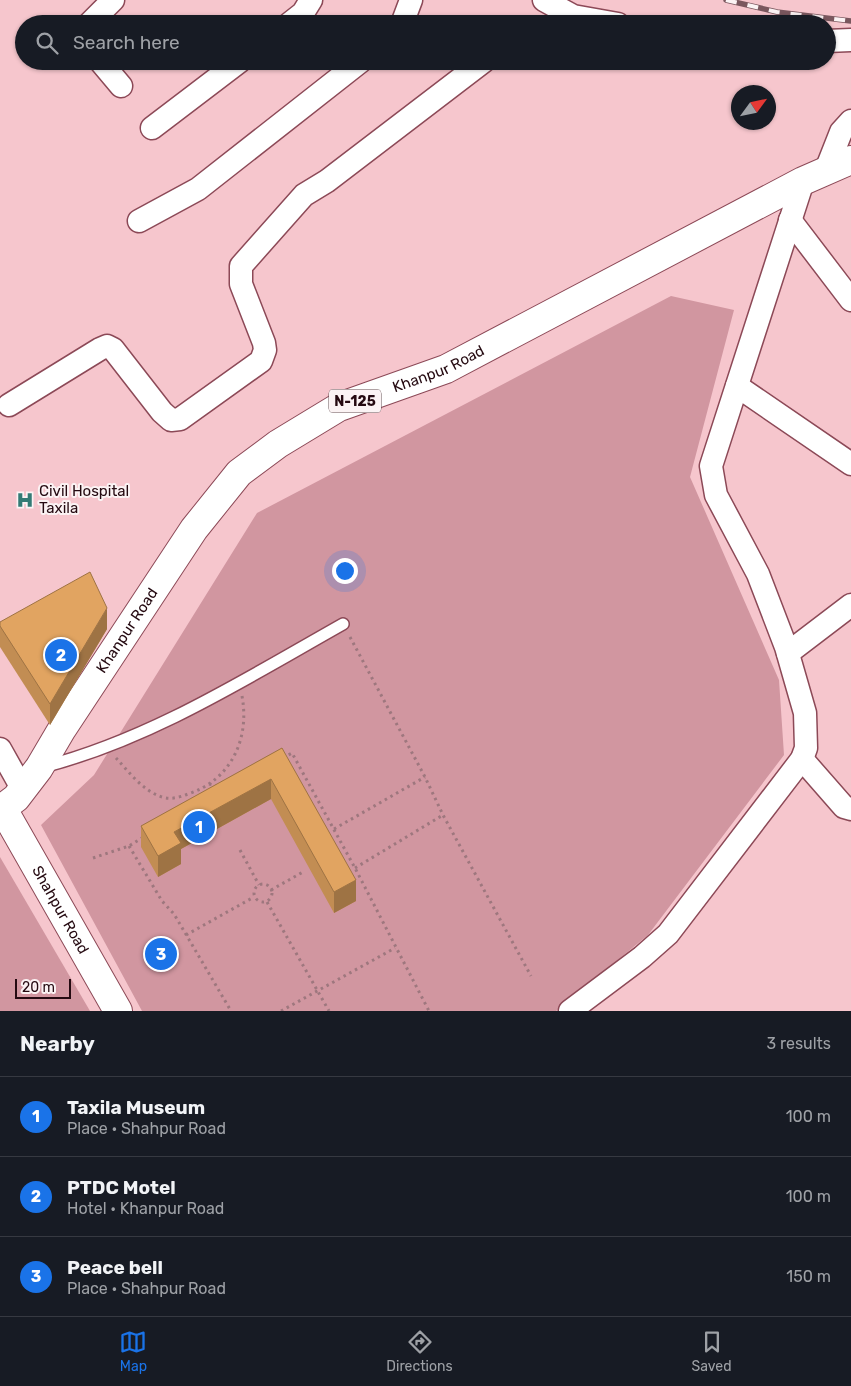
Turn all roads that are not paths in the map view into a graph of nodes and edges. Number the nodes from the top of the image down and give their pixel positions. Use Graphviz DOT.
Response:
graph roads {
  1 [pos="113,0"];
  2 [pos="311,0"];
  3 [pos="411,0"];
  4 [pos="544,0"];
  5 [pos="98,15"];
  6 [pos="301,15"];
  7 [pos="405,15"];
  8 [pos="556,15"];
  9 [pos="851,40"];
  10 [pos="836,41"];
  11 [pos="108,70"];
  12 [pos="228,70"];
  13 [pos="350,70"];
  14 [pos="472,70"];
  15 [pos="121,86"];
  16 [pos="851,121"];
  17 [pos="152,128"];
  18 [pos="851,160"];
  19 [pos="814,176"];
  20 [pos="790,220"];
  21 [pos="139,221"];
  22 [pos="851,300"];
  23 [pos="737,386"];
  24 [pos="8,405"];
  25 [pos="851,464"];
  26 [pos="851,605"];
  27 [pos="343,624"];
  28 [pos="788,653"];
  29 [pos="0,748"];
  30 [pos="802,759"];
  31 [pos="39,768"];
  32 [pos="23,790"];
  33 [pos="2,809"];
  34 [pos="851,809"];
  35 [pos="118,1011"];
  36 [pos="570,1011"];
  1 -- 5 [label="street"];
  2 -- 6 [label="street"];
  3 -- 7 [label="street"];
  4 -- 8 [label="street"];
  9 -- 10 [label="street"];
  11 -- 15 [label="street"];
  12 -- 17 [label="street"];
  13 -- 21 [label="street"];
  14 -- 24 [label="street"];
  16 -- 19 [label="street"];
  18 -- 19 [label="main road, Khanpur Road / N-125"];
  19 -- 20 [label="street"];
  19 -- 31 [label="main road, Khanpur Road / N-125"];
  20 -- 22 [label="street"];
  20 -- 23 [label="street"];
  23 -- 25 [label="street"];
  23 -- 28 [label="street"];
  26 -- 28 [label="street"];
  27 -- 31 [label="lane"];
  28 -- 30 [label="street"];
  29 -- 32 [label="street"];
  30 -- 34 [label="street"];
  30 -- 36 [label="street"];
  31 -- 32 [label="main road, Khanpur Road / N-125"];
  32 -- 33 [label="main road, Khanpur Road / N-125"];
  33 -- 35 [label="main road, Shahpur Road"];
}
